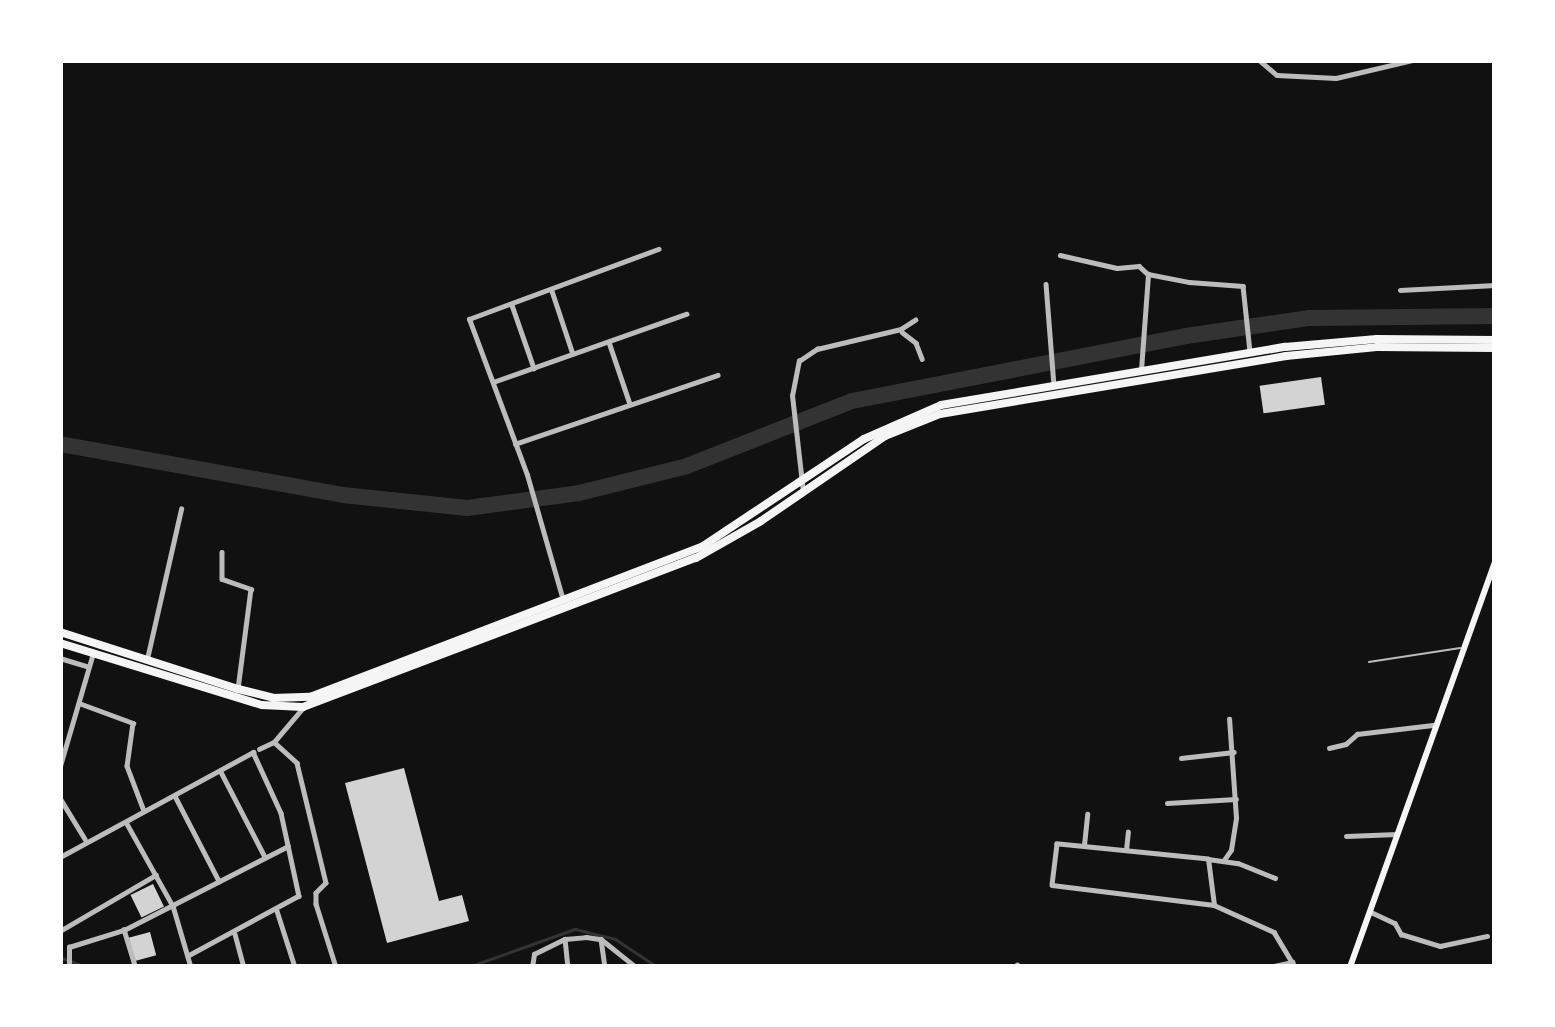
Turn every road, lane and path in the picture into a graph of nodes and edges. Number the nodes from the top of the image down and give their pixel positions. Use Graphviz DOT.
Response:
graph roads {
  1 [pos="1259,60"];
  2 [pos="1413,60"];
  3 [pos="1401,62"];
  4 [pos="658,250"];
  5 [pos="1060,255"];
  6 [pos="1148,274"];
  7 [pos="1046,284"];
  8 [pos="1495,285"];
  9 [pos="551,289"];
  10 [pos="1400,290"];
  11 [pos="512,303"];
  12 [pos="686,314"];
  13 [pos="914,320"];
  14 [pos="901,329"];
  15 [pos="609,341"];
  16 [pos="1495,344"];
  17 [pos="1250,352"];
  18 [pos="573,354"];
  19 [pos="922,359"];
  20 [pos="534,368"];
  21 [pos="1141,370"];
  22 [pos="718,375"];
  23 [pos="493,382"];
  24 [pos="1054,385"];
  25 [pos="630,404"];
  26 [pos="515,444"];
  27 [pos="801,488"];
  28 [pos="181,509"];
  29 [pos="222,552"];
  30 [pos="1495,563"];
  31 [pos="564,605"];
  32 [pos="60,632"];
  33 [pos="60,643"];
  34 [pos="95,648"];
  35 [pos="1463,648"];
  36 [pos="60,658"];
  37 [pos="147,659"];
  38 [pos="1370,662"];
  39 [pos="89,667"];
  40 [pos="238,689"];
  41 [pos="79,703"];
  42 [pos="303,707"];
  43 [pos="1228,718"];
  44 [pos="1434,725"];
  45 [pos="274,742"];
  46 [pos="1329,748"];
  47 [pos="256,750"];
  48 [pos="1234,752"];
  49 [pos="1181,758"];
  50 [pos="60,766"];
  51 [pos="220,770"];
  52 [pos="175,796"];
  53 [pos="60,798"];
  54 [pos="1236,799"];
  55 [pos="1167,803"];
  56 [pos="144,812"];
  57 [pos="1087,814"];
  58 [pos="127,822"];
  59 [pos="1128,832"];
  60 [pos="1397,834"];
  61 [pos="1346,836"];
  62 [pos="86,841"];
  63 [pos="1084,845"];
  64 [pos="288,846"];
  65 [pos="1126,850"];
  66 [pos="60,857"];
  67 [pos="266,857"];
  68 [pos="1208,859"];
  69 [pos="1224,860"];
  70 [pos="156,875"];
  71 [pos="1275,878"];
  72 [pos="219,881"];
  73 [pos="1214,905"];
  74 [pos="173,906"];
  75 [pos="277,911"];
  76 [pos="1371,912"];
  77 [pos="124,930"];
  78 [pos="60,931"];
  79 [pos="235,934"];
  80 [pos="1487,936"];
  81 [pos="565,939"];
  82 [pos="601,939"];
  83 [pos="188,956"];
  84 [pos="1293,964"];
  85 [pos="69,967"];
  86 [pos="135,967"];
  87 [pos="191,967"];
  88 [pos="244,967"];
  89 [pos="295,967"];
  90 [pos="336,967"];
  91 [pos="532,967"];
  92 [pos="568,967"];
  93 [pos="605,967"];
  94 [pos="636,967"];
  95 [pos="1269,967"];
  96 [pos="1350,967"];
  1 -- 3 [label="street"];
  2 -- 3 [label="street"];
  4 -- 9 [label="street"];
  5 -- 6 [label="street"];
  6 -- 17 [label="street"];
  6 -- 21 [label="street"];
  7 -- 24 [label="street"];
  8 -- 10 [label="street"];
  9 -- 11 [label="street"];
  9 -- 18 [label="street"];
  11 -- 20 [label="street"];
  11 -- 23 [label="street"];
  12 -- 15 [label="street"];
  13 -- 14 [label="street"];
  14 -- 19 [label="street"];
  14 -- 27 [label="street"];
  15 -- 18 [label="street"];
  15 -- 25 [label="street"];
  16 -- 17 [label="highway"];
  16 -- 27 [label="highway"];
  17 -- 21 [label="highway"];
  18 -- 20 [label="street"];
  20 -- 23 [label="street"];
  21 -- 24 [label="highway"];
  22 -- 25 [label="street"];
  23 -- 26 [label="street"];
  24 -- 27 [label="highway"];
  25 -- 26 [label="street"];
  26 -- 31 [label="street"];
  27 -- 31 [label="highway"];
  28 -- 37 [label="street"];
  29 -- 40 [label="street"];
  30 -- 35 [label="main road"];
  31 -- 40 [label="highway"];
  31 -- 42 [label="highway"];
  32 -- 34 [label="highway"];
  33 -- 34 [label="highway"];
  34 -- 37 [label="highway"];
  34 -- 39 [label="street"];
  34 -- 42 [label="highway"];
  35 -- 38 [label="lane"];
  35 -- 44 [label="main road"];
  36 -- 39 [label="street"];
  37 -- 40 [label="highway"];
  39 -- 41 [label="street"];
  41 -- 50 [label="street"];
  41 -- 56 [label="street"];
  42 -- 45 [label="street"];
  43 -- 48 [label="street"];
  44 -- 46 [label="street"];
  44 -- 60 [label="main road"];
  45 -- 47 [label="street"];
  45 -- 90 [label="street"];
  47 -- 51 [label="street"];
  47 -- 64 [label="street"];
  48 -- 49 [label="street"];
  48 -- 54 [label="street"];
  51 -- 52 [label="street"];
  51 -- 67 [label="street"];
  52 -- 56 [label="street"];
  52 -- 72 [label="street"];
  53 -- 62 [label="street"];
  54 -- 55 [label="street"];
  54 -- 69 [label="street"];
  56 -- 58 [label="street"];
  57 -- 63 [label="street"];
  58 -- 62 [label="street"];
  58 -- 70 [label="street"];
  59 -- 65 [label="street"];
  60 -- 61 [label="street"];
  60 -- 76 [label="main road"];
  62 -- 66 [label="street"];
  63 -- 65 [label="street"];
  63 -- 73 [label="street"];
  64 -- 67 [label="street"];
  64 -- 75 [label="street"];
  65 -- 68 [label="street"];
  67 -- 72 [label="street"];
  68 -- 69 [label="street"];
  68 -- 73 [label="street"];
  69 -- 71 [label="street"];
  70 -- 74 [label="street"];
  70 -- 78 [label="street"];
  72 -- 74 [label="street"];
  73 -- 84 [label="street"];
  74 -- 77 [label="street"];
  74 -- 83 [label="street"];
  75 -- 79 [label="street"];
  75 -- 89 [label="street"];
  76 -- 80 [label="street"];
  76 -- 96 [label="main road"];
  77 -- 85 [label="street"];
  77 -- 86 [label="street"];
  79 -- 83 [label="street"];
  79 -- 88 [label="street"];
  81 -- 82 [label="street"];
  81 -- 91 [label="street"];
  81 -- 92 [label="street"];
  82 -- 93 [label="street"];
  82 -- 94 [label="street"];
  83 -- 87 [label="street"];
  84 -- 95 [label="street"];
}
